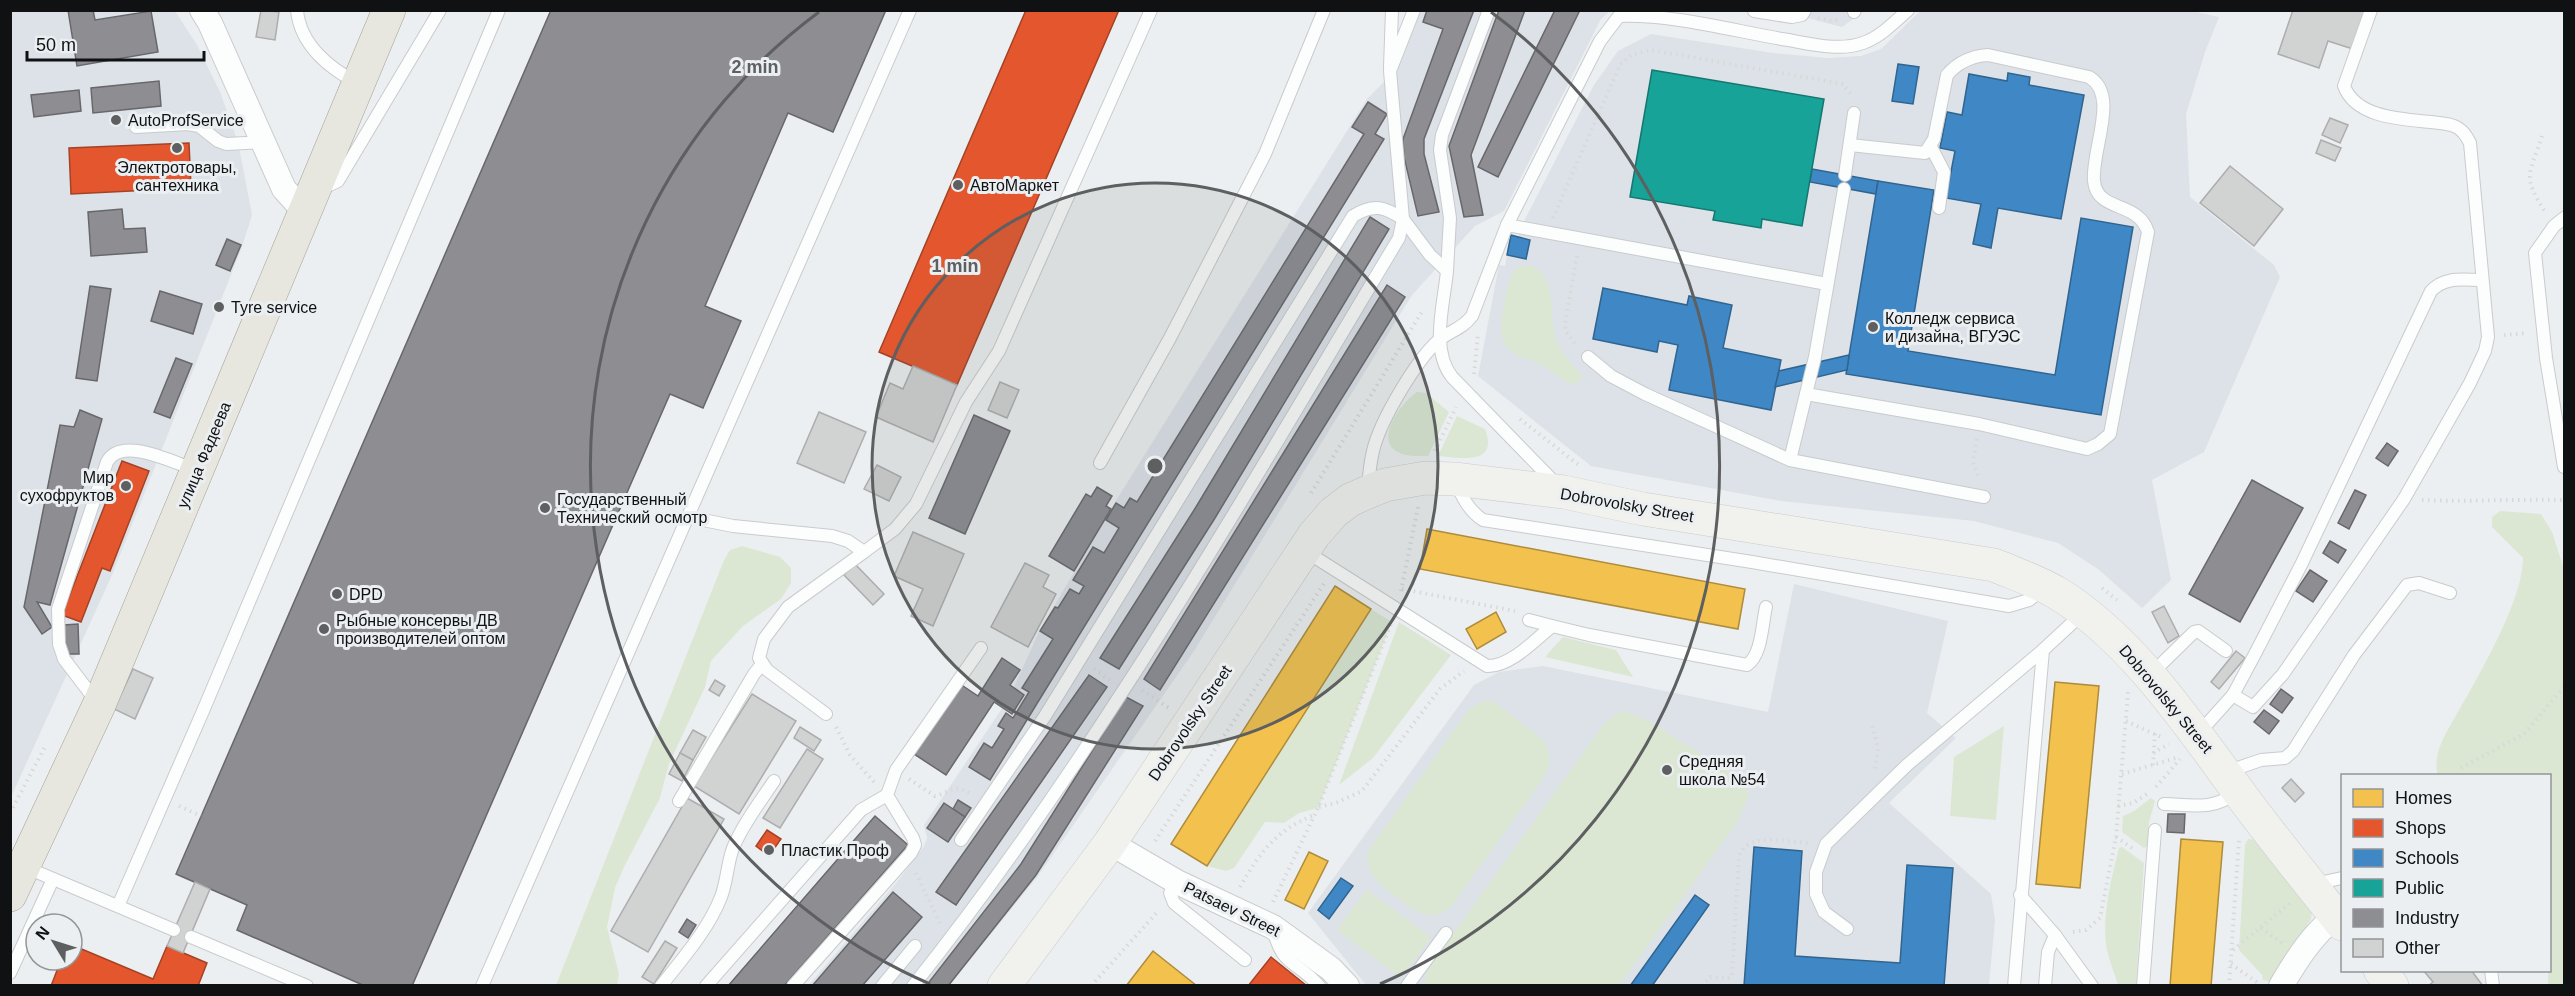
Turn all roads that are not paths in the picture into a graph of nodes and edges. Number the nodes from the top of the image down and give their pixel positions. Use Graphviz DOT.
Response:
graph roads {
  1 [pos="297,10"];
  2 [pos="389,10"];
  3 [pos="441,10"];
  4 [pos="499,10"];
  5 [pos="910,10"];
  6 [pos="1151,10"];
  7 [pos="1324,10"];
  8 [pos="1392,10"];
  9 [pos="1414,10"];
  10 [pos="1489,10"];
  11 [pos="1908,10"];
  12 [pos="2371,10"];
  13 [pos="1754,11"];
  14 [pos="1621,12"];
  15 [pos="1803,13"];
  16 [pos="209,15"];
  17 [pos="1390,71"];
  18 [pos="359,84"];
  19 [pos="1854,113"];
  20 [pos="136,126"];
  21 [pos="264,142"];
  22 [pos="1850,146"];
  23 [pos="1931,147"];
  24 [pos="1845,175"];
  25 [pos="1844,189"];
  26 [pos="311,200"];
  27 [pos="1939,208"];
  28 [pos="2565,218"];
  29 [pos="1403,219"];
  30 [pos="1507,225"];
  31 [pos="1447,271"];
  32 [pos="2482,280"];
  33 [pos="1827,284"];
  34 [pos="1440,339"];
  35 [pos="1588,357"];
  36 [pos="1806,394"];
  37 [pos="1790,460"];
  38 [pos="1100,462"];
  39 [pos="2565,467"];
  40 [pos="197,470"];
  41 [pos="1454,478"];
  42 [pos="1574,481"];
  43 [pos="1368,492"];
  44 [pos="1984,497"];
  45 [pos="688,517"];
  46 [pos="1304,550"];
  47 [pos="864,552"];
  48 [pos="2045,587"];
  49 [pos="2451,593"];
  50 [pos="1766,607"];
  51 [pos="2083,613"];
  52 [pos="1529,620"];
  53 [pos="1552,626"];
  54 [pos="981,648"];
  55 [pos="2043,650"];
  56 [pos="2226,651"];
  57 [pos="762,664"];
  58 [pos="2138,664"];
  59 [pos="2233,695"];
  60 [pos="99,705"];
  61 [pos="826,714"];
  62 [pos="2198,735"];
  63 [pos="774,781"];
  64 [pos="2232,782"];
  65 [pos="887,795"];
  66 [pos="679,801"];
  67 [pos="2164,804"];
  68 [pos="2155,830"];
  69 [pos="961,840"];
  70 [pos="1110,843"];
  71 [pos="29,880"];
  72 [pos="2317,887"];
  73 [pos="1174,890"];
  74 [pos="2020,895"];
  75 [pos="117,906"];
  76 [pos="2339,920"];
  77 [pos="1268,924"];
  78 [pos="1847,928"];
  79 [pos="174,930"];
  80 [pos="1446,933"];
  81 [pos="2055,935"];
  82 [pos="190,937"];
  83 [pos="915,945"];
  84 [pos="1245,960"];
  85 [pos="2382,972"];
  86 [pos="10,973"];
  87 [pos="1010,983"];
  88 [pos="306,986"];
  89 [pos="482,986"];
  90 [pos="661,986"];
  91 [pos="706,986"];
  92 [pos="793,986"];
  93 [pos="882,986"];
  94 [pos="913,986"];
  95 [pos="1319,986"];
  96 [pos="1347,986"];
  97 [pos="1407,986"];
  98 [pos="2014,986"];
  99 [pos="2045,986"];
  100 [pos="2092,986"];
  101 [pos="2143,986"];
  102 [pos="2281,986"];
  103 [pos="2392,986"];
  1 -- 18 [label="lane"];
  2 -- 18 [label="main road, улица Фадеева"];
  3 -- 26 [label="lane"];
  4 -- 75 [label="lane"];
  5 -- 45 [label="lane"];
  6 -- 47 [label="lane"];
  7 -- 38 [label="lane"];
  8 -- 17 [label="lane"];
  9 -- 17 [label="lane"];
  10 -- 31 [label="lane"];
  11 -- 14 [label="lane"];
  12 -- 32 [label="lane"];
  13 -- 15 [label="lane"];
  14 -- 30 [label="lane"];
  16 -- 21 [label="street"];
  17 -- 29 [label="lane"];
  18 -- 26 [label="main road, улица Фадеева"];
  19 -- 22 [label="lane"];
  20 -- 21 [label="lane"];
  21 -- 26 [label="street"];
  22 -- 23 [label="lane"];
  22 -- 24 [label="lane"];
  23 -- 27 [label="lane"];
  23 -- 36 [label="lane"];
  25 -- 33 [label="lane"];
  26 -- 40 [label="main road, улица Фадеева"];
  28 -- 39 [label="lane"];
  29 -- 31 [label="lane"];
  29 -- 69 [label="lane"];
  29 -- 94 [label="lane"];
  30 -- 33 [label="lane"];
  30 -- 34 [label="lane"];
  31 -- 34 [label="lane"];
  32 -- 59 [label="lane"];
  32 -- 59 [label="lane"];
  33 -- 36 [label="lane"];
  34 -- 42 [label="lane"];
  34 -- 43 [label="lane"];
  35 -- 37 [label="lane"];
  36 -- 37 [label="lane"];
  37 -- 44 [label="lane"];
  40 -- 60 [label="main road, улица Фадеева"];
  40 -- 60 [label="lane"];
  41 -- 42 [label="main road, Dobrovolsky Street"];
  41 -- 43 [label="main road, Dobrovolsky Street"];
  41 -- 48 [label="lane"];
  42 -- 48 [label="main road, Dobrovolsky Street"];
  43 -- 46 [label="main road, Dobrovolsky Street"];
  45 -- 47 [label="lane"];
  45 -- 89 [label="lane"];
  46 -- 53 [label="lane"];
  46 -- 70 [label="main road, Dobrovolsky Street"];
  47 -- 57 [label="lane"];
  48 -- 51 [label="main road, Dobrovolsky Street"];
  49 -- 64 [label="lane"];
  50 -- 53 [label="lane"];
  51 -- 55 [label="lane"];
  51 -- 58 [label="main road, Dobrovolsky Street"];
  52 -- 53 [label="lane"];
  54 -- 65 [label="lane"];
  55 -- 74 [label="lane"];
  55 -- 78 [label="lane"];
  56 -- 58 [label="lane"];
  57 -- 61 [label="lane"];
  57 -- 66 [label="lane"];
  58 -- 62 [label="main road, Dobrovolsky Street"];
  59 -- 62 [label="lane"];
  60 -- 71 [label="main road, улица Фадеева"];
  62 -- 64 [label="main road, Dobrovolsky Street"];
  63 -- 90 [label="lane"];
  64 -- 67 [label="lane"];
  64 -- 72 [label="main road, Dobrovolsky Street"];
  65 -- 91 [label="lane"];
  65 -- 92 [label="lane"];
  68 -- 101 [label="lane"];
  70 -- 73 [label="street, Patsaev Street"];
  70 -- 87 [label="main road, Dobrovolsky Street"];
  71 -- 75 [label="lane"];
  71 -- 86 [label="lane"];
  72 -- 76 [label="main road, Dobrovolsky Street"];
  73 -- 77 [label="street, Patsaev Street"];
  73 -- 84 [label="lane"];
  74 -- 81 [label="lane"];
  74 -- 98 [label="lane"];
  75 -- 79 [label="lane"];
  76 -- 102 [label="street"];
  77 -- 95 [label="lane"];
  77 -- 96 [label="street, Patsaev Street"];
  80 -- 97 [label="lane"];
  81 -- 99 [label="lane"];
  81 -- 100 [label="lane"];
  82 -- 88 [label="lane"];
  83 -- 93 [label="lane"];
  85 -- 103 [label="main road"];
}
